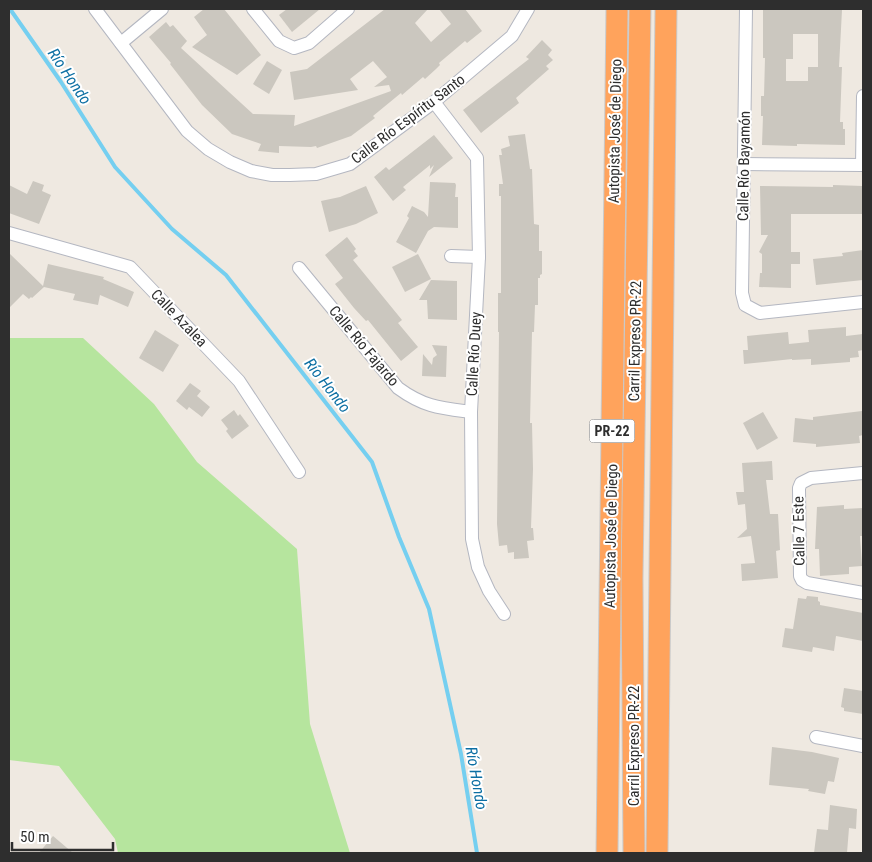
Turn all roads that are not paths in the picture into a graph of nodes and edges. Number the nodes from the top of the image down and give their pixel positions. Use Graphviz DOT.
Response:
graph roads {
  1 [pos="95,9"];
  2 [pos="162,9"];
  3 [pos="253,9"];
  4 [pos="348,9"];
  5 [pos="528,9"];
  6 [pos="617,9"];
  7 [pos="640,9"];
  8 [pos="666,9"];
  9 [pos="746,9"];
  10 [pos="121,42"];
  11 [pos="863,96"];
  12 [pos="434,102"];
  13 [pos="744,164"];
  14 [pos="863,165"];
  15 [pos="9,233"];
  16 [pos="451,256"];
  17 [pos="479,257"];
  18 [pos="299,268"];
  19 [pos="863,302"];
  20 [pos="471,412"];
  21 [pos="299,472"];
  22 [pos="863,474"];
  23 [pos="863,593"];
  24 [pos="504,614"];
  25 [pos="816,737"];
  26 [pos="863,746"];
  27 [pos="607,853"];
  28 [pos="634,853"];
  29 [pos="657,853"];
  1 -- 10 [label="street, Calle Río Espíritu Santo"];
  2 -- 10 [label="street"];
  3 -- 4 [label="street"];
  5 -- 12 [label="street, Calle Río Espíritu Santo"];
  6 -- 27 [label="highway, Autopista José de Diego / PR-22"];
  7 -- 28 [label="highway, Carril Expreso PR-22"];
  8 -- 29 [label="highway"];
  9 -- 13 [label="street, Calle Río Bayamón"];
  10 -- 12 [label="street, Calle Río Espíritu Santo"];
  11 -- 14 [label="street"];
  12 -- 17 [label="street, Calle Río Duey"];
  13 -- 14 [label="street"];
  13 -- 19 [label="street, Calle Río Bayamón"];
  15 -- 21 [label="street, Calle Azalea"];
  16 -- 17 [label="street"];
  17 -- 20 [label="street, Calle Río Duey"];
  18 -- 20 [label="street, Calle Río Fajardo"];
  20 -- 24 [label="street, Calle Río Duey"];
  22 -- 23 [label="street, Calle 7 Este"];
  25 -- 26 [label="street"];
}
